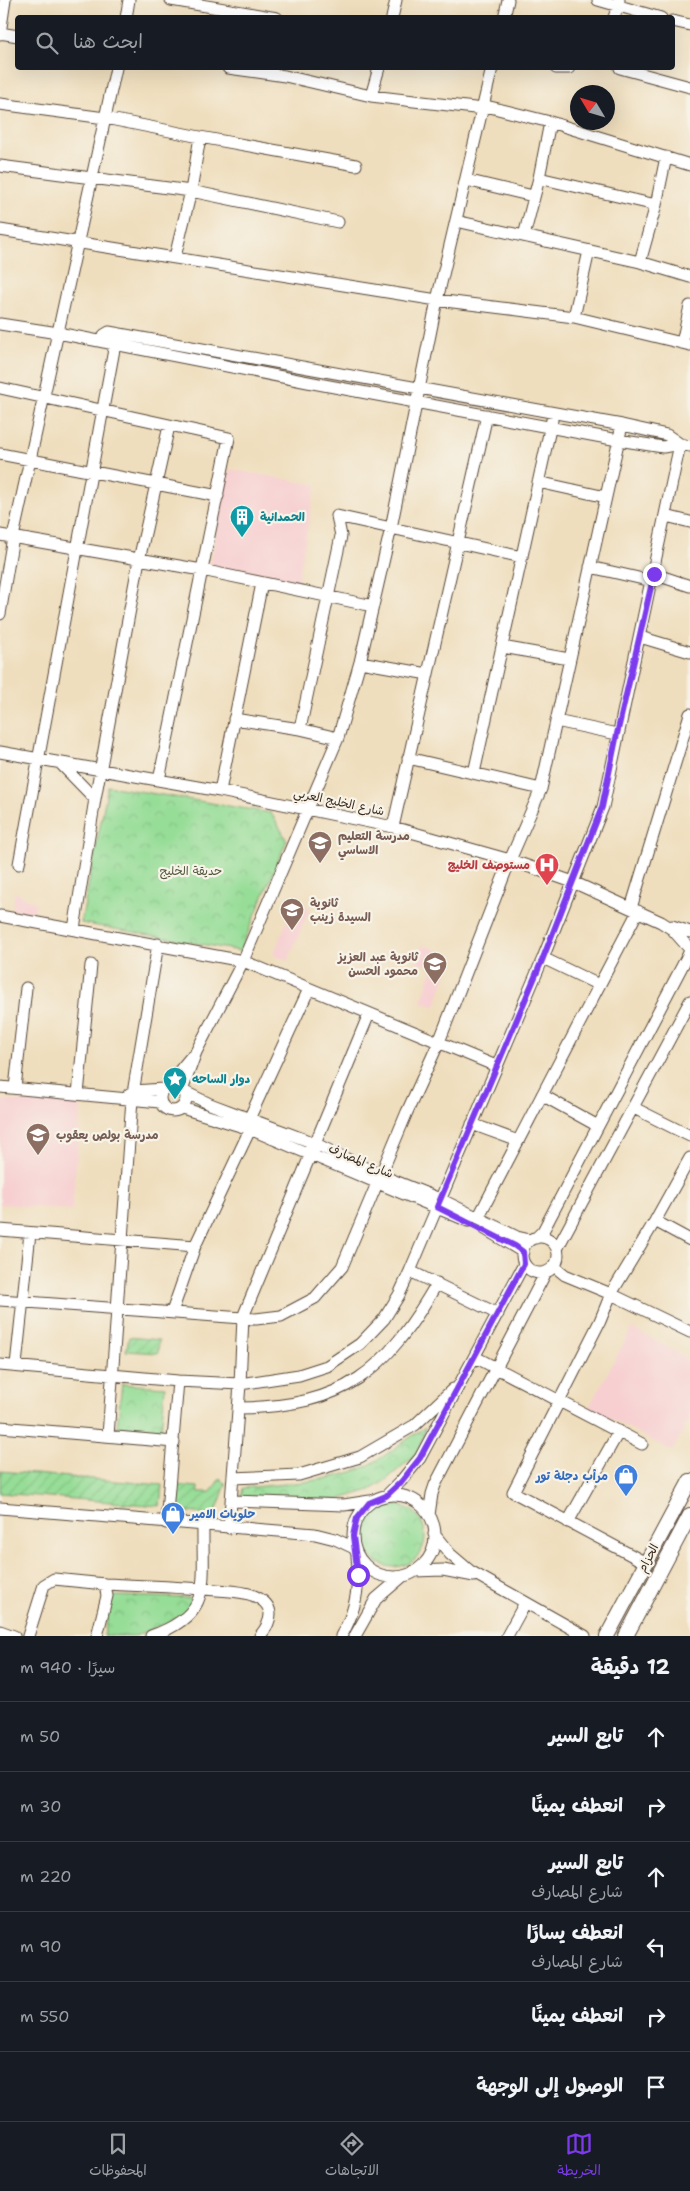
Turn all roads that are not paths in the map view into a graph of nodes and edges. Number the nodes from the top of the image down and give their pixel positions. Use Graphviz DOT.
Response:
graph roads {
  1 [pos="5,0"];
  2 [pos="129,0"];
  3 [pos="171,0"];
  4 [pos="396,0"];
  5 [pos="508,0"];
  6 [pos="598,0"];
  7 [pos="618,3"];
  8 [pos="126,15"];
  9 [pos="259,15"];
  10 [pos="393,15"];
  11 [pos="505,15"];
  12 [pos="652,15"];
  13 [pos="675,21"];
  14 [pos="690,25"];
  15 [pos="0,33"];
  16 [pos="15,36"];
  17 [pos="116,70"];
  18 [pos="242,70"];
  19 [pos="378,70"];
  20 [pos="492,70"];
  21 [pos="627,70"];
  22 [pos="690,87"];
  23 [pos="371,96"];
  24 [pos="0,104"];
  25 [pos="483,109"];
  26 [pos="105,118"];
  27 [pos="550,122"];
  28 [pos="200,138"];
  29 [pos="666,157"];
  30 [pos="356,165"];
  31 [pos="690,165"];
  32 [pos="0,166"];
  33 [pos="91,178"];
  34 [pos="539,178"];
  35 [pos="466,180"];
  36 [pos="191,191"];
  37 [pos="533,196"];
  38 [pos="656,205"];
  39 [pos="456,221"];
  40 [pos="338,222"];
  41 [pos="0,230"];
  42 [pos="524,236"];
  43 [pos="78,243"];
  44 [pos="589,251"];
  45 [pos="175,257"];
  46 [pos="640,262"];
  47 [pos="690,277"];
  48 [pos="437,300"];
  49 [pos="690,306"];
  50 [pos="574,317"];
  51 [pos="0,324"];
  52 [pos="58,333"];
  53 [pos="103,342"];
  54 [pos="115,344"];
  55 [pos="686,344"];
  56 [pos="0,388"];
  57 [pos="419,388"];
  58 [pos="44,398"];
  59 [pos="416,402"];
  60 [pos="102,412"];
  61 [pos="554,413"];
  62 [pos="487,415"];
  63 [pos="622,425"];
  64 [pos="169,426"];
  65 [pos="550,426"];
  66 [pos="618,440"];
  67 [pos="685,445"];
  68 [pos="0,454"];
  69 [pos="30,459"];
  70 [pos="91,471"];
  71 [pos="538,482"];
  72 [pos="156,484"];
  73 [pos="218,496"];
  74 [pos="606,497"];
  75 [pos="666,516"];
  76 [pos="690,522"];
  77 [pos="391,528"];
  78 [pos="0,535"];
  79 [pos="13,537"];
  80 [pos="458,543"];
  81 [pos="77,548"];
  82 [pos="522,557"];
  83 [pos="139,560"];
  84 [pos="590,567"];
  85 [pos="202,570"];
  86 [pos="653,577"];
  87 [pos="262,583"];
  88 [pos="690,586"];
  89 [pos="329,596"];
  90 [pos="373,606"];
  91 [pos="0,611"];
  92 [pos="640,637"];
  93 [pos="502,647"];
  94 [pos="690,652"];
  95 [pos="569,659"];
  96 [pos="360,662"];
  97 [pos="428,674"];
  98 [pos="234,719"];
  99 [pos="689,720"];
  100 [pos="556,721"];
  101 [pos="300,729"];
  102 [pos="617,734"];
  103 [pos="338,738"];
  104 [pos="0,752"];
  105 [pos="37,758"];
  106 [pos="408,758"];
  107 [pos="60,763"];
  108 [pos="101,769"];
  109 [pos="474,773"];
  110 [pos="160,780"];
  111 [pos="541,789"];
  112 [pos="220,791"];
  113 [pos="95,799"];
  114 [pos="308,809"];
  115 [pos="392,827"];
  116 [pos="510,860"];
  117 [pos="19,864"];
  118 [pos="573,882"];
  119 [pos="635,909"];
  120 [pos="0,916"];
  121 [pos="661,922"];
  122 [pos="74,929"];
  123 [pos="690,932"];
  124 [pos="158,944"];
  125 [pos="689,949"];
  126 [pos="543,958"];
  127 [pos="243,961"];
  128 [pos="91,965"];
  129 [pos="599,984"];
  130 [pos="26,988"];
  131 [pos="308,989"];
  132 [pos="690,1002"];
  133 [pos="369,1014"];
  134 [pos="685,1025"];
  135 [pos="439,1042"];
  136 [pos="196,1052"];
  137 [pos="496,1066"];
  138 [pos="0,1088"];
  139 [pos="15,1088"];
  140 [pos="165,1088"];
  141 [pos="184,1090"];
  142 [pos="78,1094"];
  143 [pos="542,1095"];
  144 [pos="129,1096"];
  145 [pos="160,1102"];
  146 [pos="182,1108"];
  147 [pos="634,1108"];
  148 [pos="249,1124"];
  149 [pos="472,1124"];
  150 [pos="598,1126"];
  151 [pos="690,1136"];
  152 [pos="518,1141"];
  153 [pos="312,1148"];
  154 [pos="690,1158"];
  155 [pos="378,1179"];
  156 [pos="439,1203"];
  157 [pos="478,1218"];
  158 [pos="655,1221"];
  159 [pos="0,1230"];
  160 [pos="30,1233"];
  161 [pos="533,1239"];
  162 [pos="123,1240"];
  163 [pos="690,1240"];
  164 [pos="195,1246"];
  165 [pos="557,1249"];
  166 [pos="524,1258"];
  167 [pos="550,1269"];
  168 [pos="410,1271"];
  169 [pos="437,1284"];
  170 [pos="611,1294"];
  171 [pos="0,1300"];
  172 [pos="22,1301"];
  173 [pos="116,1308"];
  174 [pos="172,1312"];
  175 [pos="498,1314"];
  176 [pos="243,1318"];
  177 [pos="690,1332"];
  178 [pos="475,1357"];
  179 [pos="0,1365"];
  180 [pos="16,1365"];
  181 [pos="497,1368"];
  182 [pos="112,1374"];
  183 [pos="461,1381"];
  184 [pos="178,1382"];
  185 [pos="240,1384"];
  186 [pos="560,1401"];
  187 [pos="239,1408"];
  188 [pos="0,1427"];
  189 [pos="619,1431"];
  190 [pos="108,1436"];
  191 [pos="174,1442"];
  192 [pos="642,1444"];
  193 [pos="233,1478"];
  194 [pos="690,1481"];
  195 [pos="386,1496"];
  196 [pos="374,1500"];
  197 [pos="232,1501"];
  198 [pos="0,1508"];
  199 [pos="429,1515"];
  200 [pos="690,1515"];
  201 [pos="568,1522"];
  202 [pos="166,1523"];
  203 [pos="203,1526"];
  204 [pos="229,1528"];
  205 [pos="434,1534"];
  206 [pos="356,1551"];
  207 [pos="646,1564"];
  208 [pos="409,1573"];
  209 [pos="483,1579"];
  210 [pos="105,1584"];
  211 [pos="202,1589"];
  212 [pos="525,1603"];
  213 [pos="0,1631"];
  214 [pos="14,1636"];
  215 [pos="28,1636"];
  216 [pos="97,1636"];
  217 [pos="151,1636"];
  218 [pos="260,1636"];
  219 [pos="341,1636"];
  220 [pos="355,1636"];
  221 [pos="506,1636"];
  222 [pos="585,1636"];
  223 [pos="607,1636"];
  224 [pos="626,1636"];
  1 -- 15 [label="street"];
  2 -- 8 [label="street"];
  3 -- 9 [label="street"];
  4 -- 10 [label="street"];
  5 -- 11 [label="street"];
  6 -- 7 [label="street"];
  7 -- 12 [label="street"];
  13 -- 14 [label="street"];
  15 -- 16 [label="street"];
  17 -- 26 [label="street"];
  18 -- 23 [label="street"];
  19 -- 23 [label="street"];
  20 -- 25 [label="street"];
  21 -- 22 [label="street"];
  23 -- 25 [label="street"];
  24 -- 26 [label="street"];
  25 -- 27 [label="street"];
  25 -- 35 [label="street"];
  26 -- 28 [label="street"];
  26 -- 33 [label="street"];
  27 -- 29 [label="street"];
  27 -- 34 [label="street"];
  28 -- 30 [label="street"];
  28 -- 36 [label="street"];
  29 -- 31 [label="street"];
  29 -- 38 [label="street"];
  32 -- 33 [label="street"];
  33 -- 36 [label="street"];
  33 -- 43 [label="street"];
  34 -- 37 [label="street"];
  34 -- 38 [label="street"];
  35 -- 37 [label="street"];
  35 -- 39 [label="street"];
  36 -- 40 [label="street"];
  36 -- 45 [label="street"];
  37 -- 42 [label="street"];
  38 -- 46 [label="street"];
  39 -- 42 [label="street"];
  39 -- 48 [label="street"];
  41 -- 43 [label="street"];
  42 -- 44 [label="street"];
  43 -- 45 [label="street"];
  43 -- 52 [label="street"];
  44 -- 46 [label="street"];
  44 -- 50 [label="street"];
  45 -- 48 [label="street"];
  46 -- 47 [label="street"];
  48 -- 50 [label="street"];
  48 -- 57 [label="street"];
  49 -- 55 [label="street"];
  50 -- 55 [label="street"];
  51 -- 52 [label="street"];
  52 -- 53 [label="street"];
  52 -- 58 [label="street"];
  53 -- 54 [label="street"];
  53 -- 57 [label="street"];
  54 -- 59 [label="street"];
  54 -- 60 [label="street"];
  56 -- 58 [label="street"];
  57 -- 59 [label="street"];
  57 -- 61 [label="street"];
  58 -- 60 [label="street"];
  58 -- 69 [label="street"];
  59 -- 62 [label="street"];
  59 -- 77 [label="street"];
  60 -- 64 [label="street"];
  60 -- 70 [label="street"];
  61 -- 63 [label="street"];
  61 -- 65 [label="street"];
  62 -- 65 [label="street"];
  62 -- 80 [label="street"];
  63 -- 66 [label="street"];
  63 -- 67 [label="street"];
  64 -- 72 [label="street"];
  64 -- 73 [label="street"];
  65 -- 66 [label="street"];
  65 -- 71 [label="street"];
  66 -- 67 [label="street"];
  66 -- 74 [label="street"];
  67 -- 75 [label="street"];
  68 -- 69 [label="street"];
  69 -- 70 [label="street"];
  69 -- 79 [label="street"];
  70 -- 72 [label="street"];
  70 -- 81 [label="street"];
  71 -- 74 [label="street"];
  71 -- 82 [label="street"];
  72 -- 73 [label="street"];
  72 -- 83 [label="street"];
  73 -- 85 [label="street"];
  74 -- 84 [label="street"];
  75 -- 76 [label="street"];
  75 -- 86 [label="street"];
  77 -- 80 [label="street"];
  77 -- 89 [label="street"];
  77 -- 90 [label="street"];
  78 -- 79 [label="street"];
  79 -- 81 [label="street"];
  79 -- 91 [label="street"];
  80 -- 82 [label="street"];
  80 -- 97 [label="street"];
  81 -- 83 [label="street"];
  81 -- 105 [label="street"];
  82 -- 93 [label="street"];
  83 -- 85 [label="street"];
  83 -- 108 [label="street"];
  84 -- 86 [label="street"];
  84 -- 95 [label="street"];
  85 -- 87 [label="street"];
  85 -- 110 [label="street"];
  86 -- 88 [label="street"];
  86 -- 92 [label="street"];
  87 -- 89 [label="street"];
  87 -- 98 [label="street"];
  89 -- 90 [label="street"];
  89 -- 101 [label="street"];
  90 -- 96 [label="street"];
  92 -- 94 [label="street"];
  92 -- 102 [label="street"];
  93 -- 95 [label="street"];
  93 -- 109 [label="street"];
  95 -- 100 [label="street"];
  96 -- 97 [label="street"];
  96 -- 103 [label="street"];
  97 -- 106 [label="street"];
  98 -- 101 [label="street"];
  98 -- 112 [label="street"];
  99 -- 119 [label="street"];
  100 -- 102 [label="street"];
  100 -- 111 [label="street"];
  101 -- 103 [label="street"];
  102 -- 118 [label="street"];
  103 -- 114 [label="street"];
  104 -- 105 [label="street, شارع الخليج العربي"];
  105 -- 107 [label="street, شارع الخليج العربي"];
  105 -- 117 [label="street"];
  106 -- 109 [label="street"];
  106 -- 115 [label="street"];
  107 -- 108 [label="street, شارع الخليج العربي"];
  107 -- 113 [label="street"];
  108 -- 110 [label="street, شارع الخليج العربي"];
  108 -- 113 [label="street"];
  109 -- 111 [label="street"];
  110 -- 112 [label="street, شارع الخليج العربي"];
  111 -- 116 [label="street"];
  112 -- 114 [label="street, شارع الخليج العربي"];
  113 -- 122 [label="street"];
  114 -- 115 [label="street, شارع الخليج العربي"];
  114 -- 127 [label="street"];
  115 -- 116 [label="street, شارع الخليج العربي"];
  116 -- 118 [label="street, شارع الخليج العربي"];
  116 -- 135 [label="street"];
  118 -- 119 [label="street, شارع الخليج العربي"];
  118 -- 126 [label="street"];
  119 -- 121 [label="street, شارع الخليج العربي"];
  119 -- 129 [label="street"];
  120 -- 122 [label="street"];
  121 -- 123 [label="street, شارع الخليج العربي"];
  121 -- 125 [label="street, شارع الخليج العربي"];
  122 -- 124 [label="street"];
  124 -- 127 [label="street"];
  124 -- 144 [label="street"];
  125 -- 150 [label="street"];
  126 -- 129 [label="street"];
  126 -- 137 [label="street"];
  127 -- 131 [label="street"];
  127 -- 136 [label="street"];
  128 -- 142 [label="street"];
  129 -- 143 [label="street"];
  130 -- 139 [label="street"];
  131 -- 133 [label="street"];
  131 -- 148 [label="street"];
  132 -- 134 [label="street"];
  133 -- 135 [label="street"];
  133 -- 153 [label="street"];
  134 -- 147 [label="street"];
  135 -- 137 [label="street"];
  135 -- 155 [label="street"];
  136 -- 140 [label="street"];
  136 -- 141 [label="street"];
  137 -- 149 [label="street"];
  138 -- 139 [label="street"];
  139 -- 142 [label="street"];
  140 -- 141 [label="street"];
  140 -- 144 [label="street"];
  140 -- 145 [label="street"];
  141 -- 146 [label="street"];
  141 -- 148 [label="street"];
  142 -- 144 [label="street"];
  143 -- 150 [label="street"];
  143 -- 152 [label="street"];
  144 -- 145 [label="street"];
  144 -- 162 [label="street"];
  145 -- 146 [label="street"];
  146 -- 148 [label="street"];
  147 -- 151 [label="street"];
  147 -- 165 [label="street"];
  148 -- 153 [label="street"];
  148 -- 164 [label="street"];
  149 -- 152 [label="street"];
  149 -- 156 [label="street"];
  150 -- 161 [label="street"];
  152 -- 157 [label="street"];
  153 -- 155 [label="street"];
  153 -- 176 [label="street"];
  154 -- 158 [label="street"];
  155 -- 156 [label="street"];
  155 -- 176 [label="street"];
  156 -- 157 [label="street"];
  156 -- 166 [label="street"];
  156 -- 168 [label="street"];
  157 -- 161 [label="street"];
  158 -- 163 [label="street"];
  158 -- 170 [label="street"];
  159 -- 160 [label="street"];
  160 -- 162 [label="street"];
  160 -- 172 [label="street"];
  161 -- 165 [label="street"];
  161 -- 166 [label="street"];
  162 -- 164 [label="street"];
  162 -- 173 [label="street"];
  164 -- 174 [label="street"];
  165 -- 167 [label="street"];
  166 -- 167 [label="street"];
  166 -- 175 [label="street"];
  167 -- 170 [label="street"];
  167 -- 181 [label="street"];
  168 -- 169 [label="street"];
  168 -- 185 [label="street"];
  169 -- 175 [label="street"];
  169 -- 187 [label="street"];
  170 -- 177 [label="street"];
  170 -- 186 [label="street"];
  171 -- 172 [label="street"];
  172 -- 173 [label="street"];
  172 -- 180 [label="street"];
  173 -- 174 [label="street"];
  173 -- 182 [label="street"];
  174 -- 176 [label="street"];
  175 -- 178 [label="street"];
  176 -- 185 [label="street"];
  178 -- 181 [label="street"];
  178 -- 183 [label="street"];
  179 -- 180 [label="street"];
  180 -- 182 [label="street"];
  181 -- 186 [label="street"];
  181 -- 199 [label="street"];
  182 -- 184 [label="street"];
  182 -- 190 [label="street"];
  183 -- 193 [label="street"];
  183 -- 195 [label="street"];
  184 -- 185 [label="street"];
  184 -- 191 [label="street"];
  185 -- 187 [label="street"];
  186 -- 189 [label="street"];
  186 -- 201 [label="street"];
  187 -- 193 [label="street"];
  188 -- 190 [label="street"];
  189 -- 192 [label="street"];
  189 -- 201 [label="street"];
  190 -- 191 [label="street"];
  191 -- 202 [label="street"];
  193 -- 197 [label="street"];
  194 -- 207 [label="main road, الحزام"];
  195 -- 196 [label="street"];
  195 -- 199 [label="street"];
  196 -- 197 [label="street"];
  196 -- 206 [label="street"];
  197 -- 204 [label="street"];
  198 -- 202 [label="street"];
  199 -- 205 [label="street"];
  200 -- 224 [label="main road"];
  201 -- 207 [label="street"];
  202 -- 203 [label="street"];
  203 -- 204 [label="street"];
  203 -- 211 [label="street"];
  204 -- 206 [label="street"];
  205 -- 208 [label="street"];
  205 -- 209 [label="street"];
  206 -- 208 [label="street"];
  206 -- 219 [label="street"];
  207 -- 223 [label="main road, الحزام"];
  208 -- 209 [label="street"];
  208 -- 220 [label="street"];
  209 -- 212 [label="street"];
  210 -- 211 [label="street"];
  210 -- 215 [label="street"];
  210 -- 216 [label="street"];
  211 -- 217 [label="street"];
  211 -- 218 [label="street"];
  212 -- 221 [label="street"];
  212 -- 222 [label="street"];
  213 -- 214 [label="street"];
}
